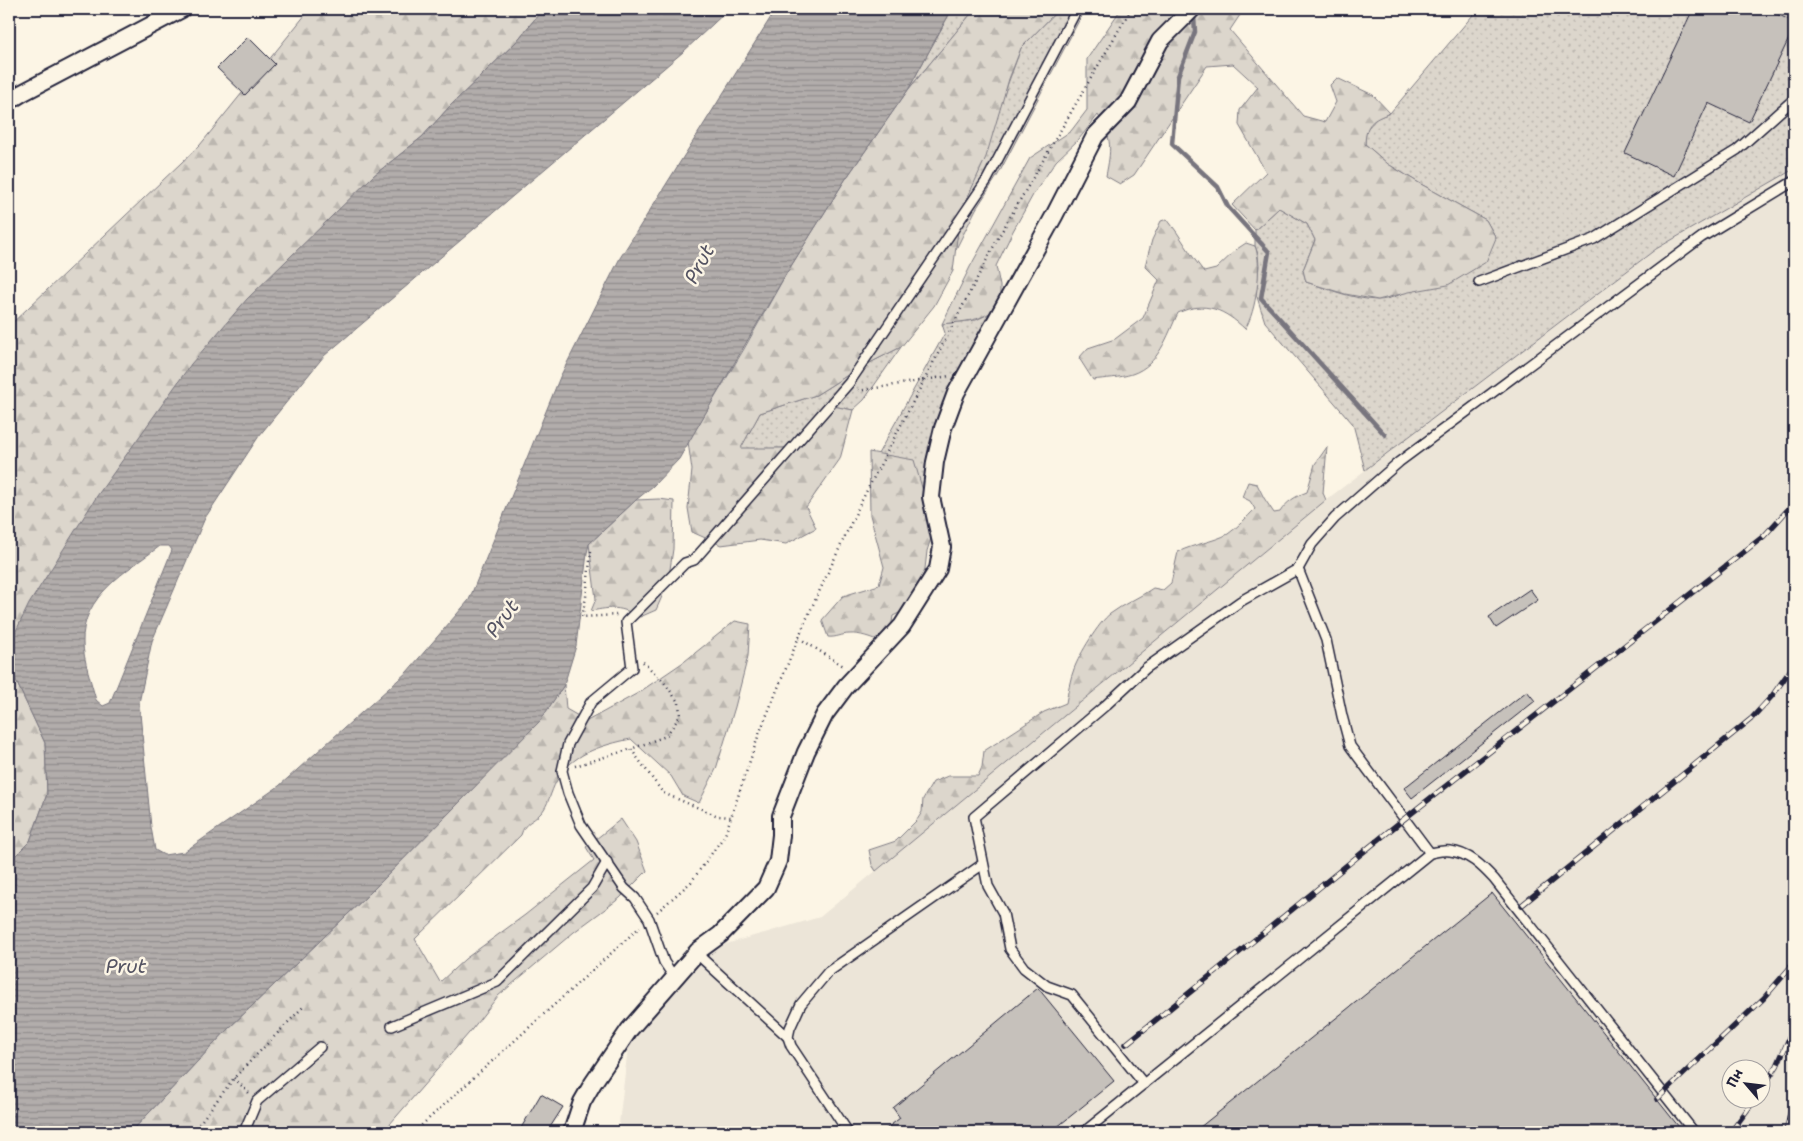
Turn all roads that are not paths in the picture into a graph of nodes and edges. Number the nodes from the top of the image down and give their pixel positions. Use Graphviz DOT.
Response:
graph roads {
  1 [pos="182,9"];
  2 [pos="1077,9"];
  3 [pos="1192,9"];
  4 [pos="1794,99"];
  5 [pos="9,101"];
  6 [pos="1794,181"];
  7 [pos="1479,282"];
  8 [pos="1298,569"];
  9 [pos="1430,853"];
  10 [pos="607,862"];
  11 [pos="983,864"];
  12 [pos="696,953"];
  13 [pos="674,977"];
  14 [pos="392,1026"];
  15 [pos="788,1037"];
  16 [pos="320,1047"];
  17 [pos="1144,1084"];
  18 [pos="244,1132"];
  19 [pos="572,1132"];
  20 [pos="848,1132"];
  21 [pos="1084,1132"];
  22 [pos="1694,1132"];
  1 -- 5 [label="street"];
  2 -- 10 [label="lane"];
  3 -- 12 [label="street"];
  4 -- 7 [label="lane"];
  6 -- 8 [label="lane"];
  8 -- 9 [label="lane"];
  8 -- 11 [label="lane"];
  9 -- 17 [label="lane"];
  9 -- 22 [label="lane"];
  10 -- 13 [label="lane"];
  10 -- 14 [label="lane"];
  11 -- 15 [label="lane"];
  11 -- 17 [label="lane"];
  12 -- 13 [label="street"];
  12 -- 15 [label="lane"];
  13 -- 19 [label="street"];
  15 -- 20 [label="lane"];
  16 -- 18 [label="lane"];
  17 -- 21 [label="lane"];
}
